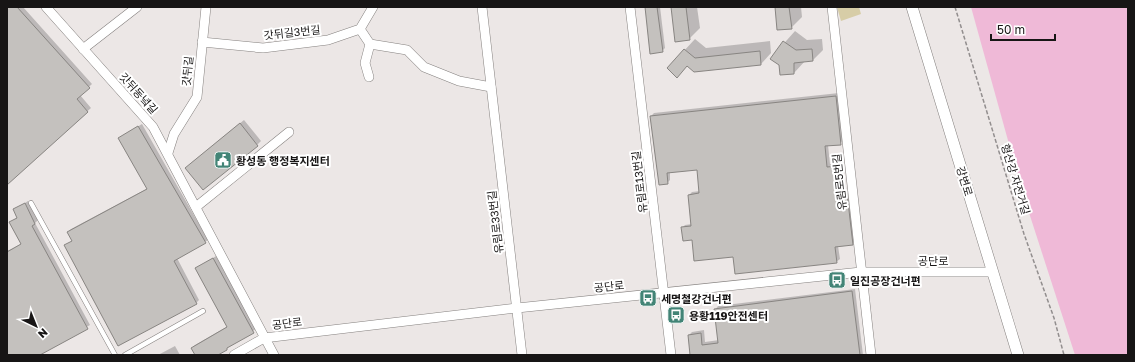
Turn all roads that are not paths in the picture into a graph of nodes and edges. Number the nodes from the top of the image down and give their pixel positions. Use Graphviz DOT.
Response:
graph roads {
  1 [pos="46,7"];
  2 [pos="137,7"];
  3 [pos="206,7"];
  4 [pos="373,7"];
  5 [pos="482,7"];
  6 [pos="630,7"];
  7 [pos="832,7"];
  8 [pos="912,7"];
  9 [pos="360,29"];
  10 [pos="202,42"];
  11 [pos="370,44"];
  12 [pos="83,49"];
  13 [pos="369,77"];
  14 [pos="491,87"];
  15 [pos="289,132"];
  16 [pos="168,153"];
  17 [pos="31,203"];
  18 [pos="196,207"];
  19 [pos="861,272"];
  20 [pos="993,272"];
  21 [pos="664,293"];
  22 [pos="517,308"];
  23 [pos="203,311"];
  24 [pos="264,338"];
  25 [pos="113,354"];
  26 [pos="125,355"];
  27 [pos="234,355"];
  28 [pos="274,355"];
  29 [pos="522,355"];
  30 [pos="671,355"];
  31 [pos="871,355"];
  32 [pos="1018,355"];
  1 -- 12 [label="street, 갓뒤동녘길"];
  2 -- 12 [label="street"];
  3 -- 10 [label="street, 갓뒤길"];
  4 -- 9 [label="street"];
  5 -- 14 [label="street, 유림로33번길"];
  6 -- 21 [label="street, 유림로13번길"];
  7 -- 19 [label="street, 유림로5번길"];
  8 -- 20 [label="street, 강변로"];
  9 -- 10 [label="street, 갓뒤길3번길"];
  9 -- 11 [label="street"];
  10 -- 16 [label="street, 갓뒤길"];
  11 -- 13 [label="street"];
  11 -- 14 [label="street"];
  12 -- 16 [label="street, 갓뒤동녘길"];
  14 -- 22 [label="street, 유림로33번길"];
  15 -- 18 [label="street"];
  16 -- 18 [label="street, 갓뒤동녘길"];
  17 -- 25 [label="lane"];
  18 -- 24 [label="street, 갓뒤동녘길"];
  19 -- 20 [label="street, 공단로"];
  19 -- 21 [label="street, 공단로"];
  19 -- 31 [label="street, 유림로5번길"];
  20 -- 32 [label="street, 강변로"];
  21 -- 22 [label="street, 공단로"];
  21 -- 30 [label="street, 유림로13번길"];
  22 -- 24 [label="street, 공단로"];
  22 -- 29 [label="street, 유림로33번길"];
  23 -- 26 [label="lane"];
  24 -- 27 [label="street, 공단로"];
  24 -- 28 [label="street, 갓뒤동녘길"];
}
